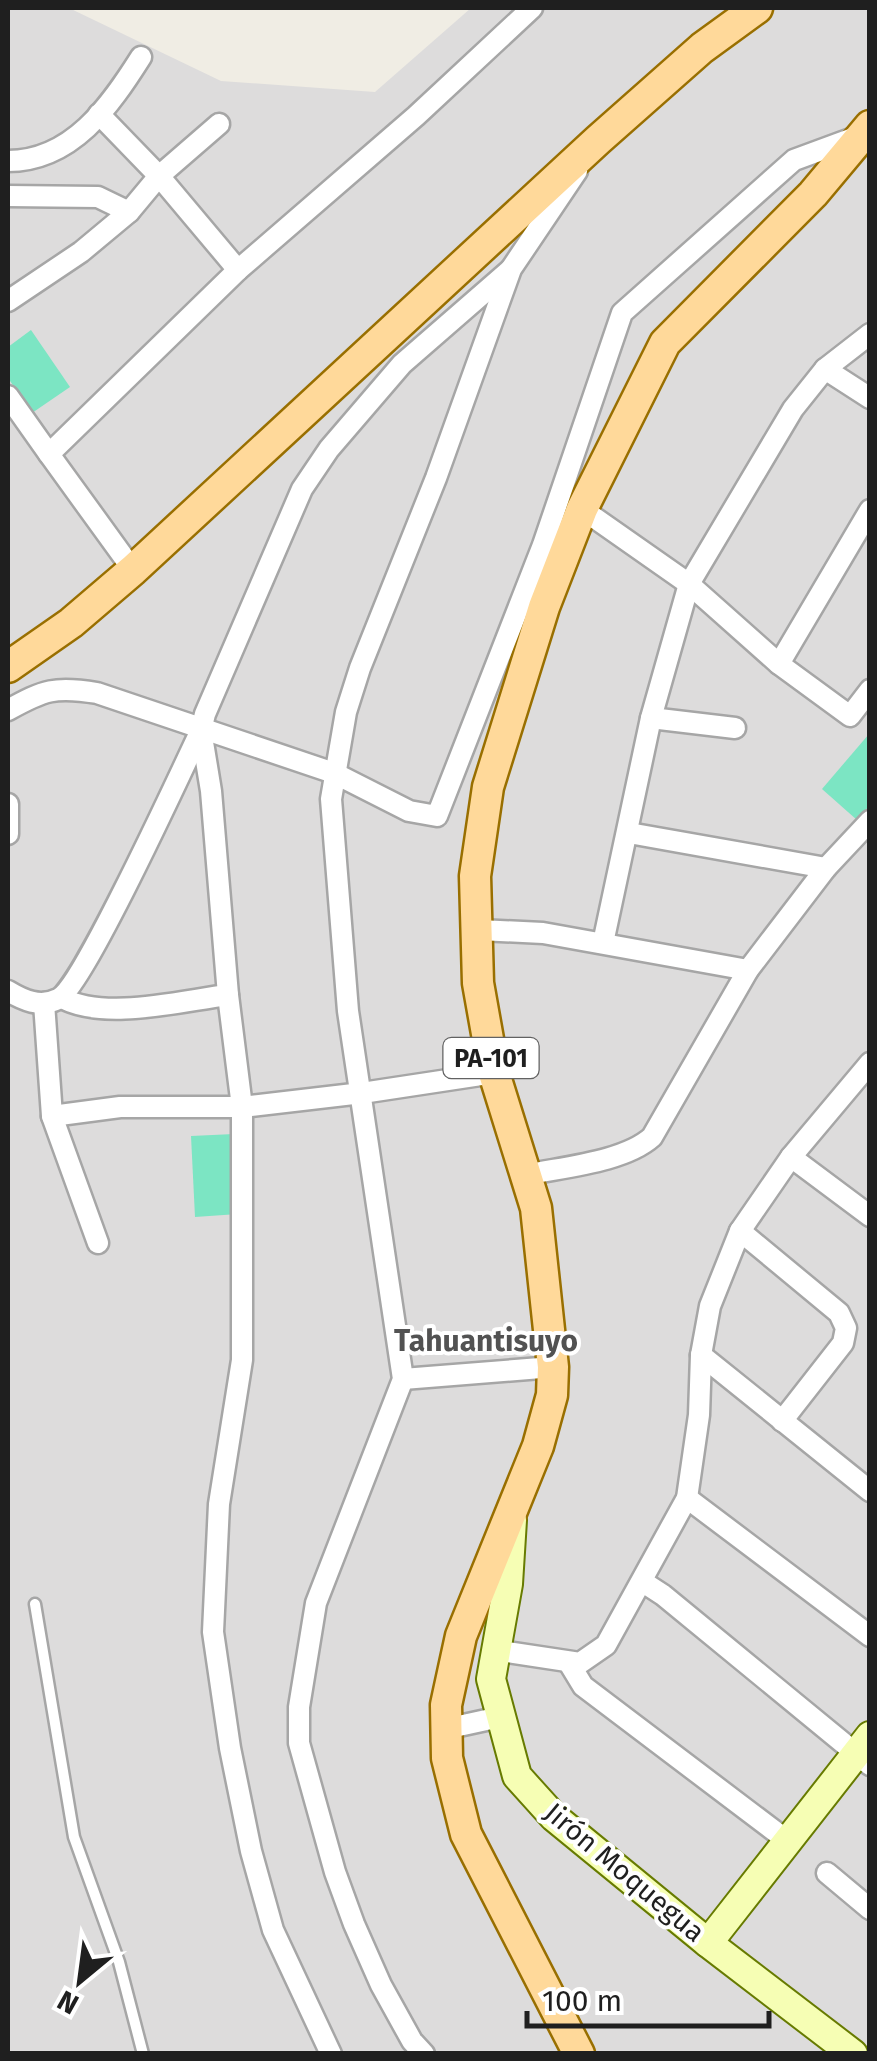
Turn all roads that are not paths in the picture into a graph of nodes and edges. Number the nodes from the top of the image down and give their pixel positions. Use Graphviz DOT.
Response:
graph roads {
  1 [pos="532,8"];
  2 [pos="758,8"];
  3 [pos="141,57"];
  4 [pos="99,114"];
  5 [pos="219,124"];
  6 [pos="866,130"];
  7 [pos="598,140"];
  8 [pos="8,161"];
  9 [pos="158,176"];
  10 [pos="8,196"];
  11 [pos="129,212"];
  12 [pos="511,268"];
  13 [pos="238,270"];
  14 [pos="8,301"];
  15 [pos="870,334"];
  16 [pos="825,370"];
  17 [pos="8,396"];
  18 [pos="870,398"];
  19 [pos="49,454"];
  20 [pos="582,508"];
  21 [pos="870,510"];
  22 [pos="133,570"];
  23 [pos="689,584"];
  24 [pos="779,664"];
  25 [pos="8,667"];
  26 [pos="870,690"];
  27 [pos="8,710"];
  28 [pos="651,718"];
  29 [pos="735,728"];
  30 [pos="201,730"];
  31 [pos="334,773"];
  32 [pos="8,804"];
  33 [pos="870,821"];
  34 [pos="629,833"];
  35 [pos="8,834"];
  36 [pos="826,868"];
  37 [pos="479,930"];
  38 [pos="603,943"];
  39 [pos="748,970"];
  40 [pos="8,991"];
  41 [pos="228,995"];
  42 [pos="53,1000"];
  43 [pos="870,1063"];
  44 [pos="494,1073"];
  45 [pos="362,1094"];
  46 [pos="242,1107"];
  47 [pos="52,1116"];
  48 [pos="790,1157"];
  49 [pos="526,1176"];
  50 [pos="870,1216"];
  51 [pos="740,1231"];
  52 [pos="98,1244"];
  53 [pos="701,1355"];
  54 [pos="553,1367"];
  55 [pos="403,1379"];
  56 [pos="782,1421"];
  57 [pos="870,1491"];
  58 [pos="687,1498"];
  59 [pos="512,1514"];
  60 [pos="642,1582"];
  61 [pos="36,1604"];
  62 [pos="870,1636"];
  63 [pos="494,1650"];
  64 [pos="569,1663"];
  65 [pos="500,1717"];
  66 [pos="445,1729"];
  67 [pos="865,1752"];
  68 [pos="789,1842"];
  69 [pos="828,1873"];
  70 [pos="870,1909"];
  71 [pos="708,1943"];
  72 [pos="142,2054"];
  73 [pos="331,2054"];
  74 [pos="424,2054"];
  75 [pos="578,2054"];
  76 [pos="854,2054"];
  1 -- 13 [label="street"];
  2 -- 7 [label="main road"];
  3 -- 4 [label="street"];
  4 -- 8 [label="street"];
  4 -- 9 [label="street"];
  5 -- 9 [label="street"];
  6 -- 20 [label="main road, PA-101"];
  6 -- 31 [label="street"];
  7 -- 12 [label="street"];
  7 -- 22 [label="main road"];
  9 -- 11 [label="street"];
  9 -- 13 [label="street"];
  10 -- 11 [label="street"];
  11 -- 14 [label="street"];
  12 -- 30 [label="street"];
  12 -- 31 [label="street"];
  13 -- 19 [label="street"];
  15 -- 16 [label="street"];
  16 -- 18 [label="street"];
  16 -- 23 [label="street"];
  17 -- 19 [label="street"];
  19 -- 22 [label="street"];
  20 -- 23 [label="street"];
  20 -- 37 [label="main road, PA-101"];
  21 -- 24 [label="street"];
  22 -- 25 [label="main road"];
  23 -- 24 [label="street"];
  23 -- 28 [label="street"];
  24 -- 26 [label="street"];
  27 -- 30 [label="street"];
  28 -- 29 [label="street"];
  28 -- 34 [label="street"];
  30 -- 31 [label="street"];
  30 -- 41 [label="street"];
  30 -- 42 [label="street"];
  31 -- 45 [label="street"];
  32 -- 35 [label="street"];
  33 -- 36 [label="street"];
  34 -- 36 [label="street"];
  34 -- 38 [label="street"];
  36 -- 39 [label="street"];
  37 -- 38 [label="street"];
  37 -- 44 [label="main road, PA-101"];
  38 -- 39 [label="street"];
  39 -- 49 [label="street"];
  40 -- 42 [label="street"];
  41 -- 42 [label="street"];
  41 -- 46 [label="street"];
  42 -- 47 [label="street"];
  43 -- 48 [label="street"];
  44 -- 45 [label="street"];
  44 -- 49 [label="main road, PA-101"];
  45 -- 46 [label="street"];
  45 -- 55 [label="street"];
  46 -- 47 [label="street"];
  46 -- 73 [label="street"];
  47 -- 52 [label="street"];
  48 -- 50 [label="street"];
  48 -- 51 [label="street"];
  49 -- 54 [label="main road, PA-101"];
  51 -- 53 [label="street"];
  51 -- 56 [label="street"];
  53 -- 56 [label="street"];
  53 -- 58 [label="street"];
  54 -- 55 [label="street"];
  54 -- 59 [label="main road, PA-101"];
  55 -- 74 [label="street"];
  56 -- 57 [label="street"];
  58 -- 60 [label="street"];
  58 -- 62 [label="street"];
  59 -- 63 [label="street, Jirón Moquegua"];
  59 -- 66 [label="main road, PA-101"];
  60 -- 64 [label="street"];
  60 -- 67 [label="street"];
  61 -- 72 [label="lane"];
  63 -- 64 [label="street"];
  63 -- 65 [label="street, Jirón Moquegua"];
  64 -- 68 [label="street"];
  65 -- 66 [label="street"];
  65 -- 71 [label="street, Jirón Moquegua"];
  66 -- 75 [label="main road, PA-101"];
  67 -- 68 [label="street"];
  68 -- 71 [label="street"];
  69 -- 70 [label="street"];
  71 -- 76 [label="street, Jirón Moquegua"];
}
